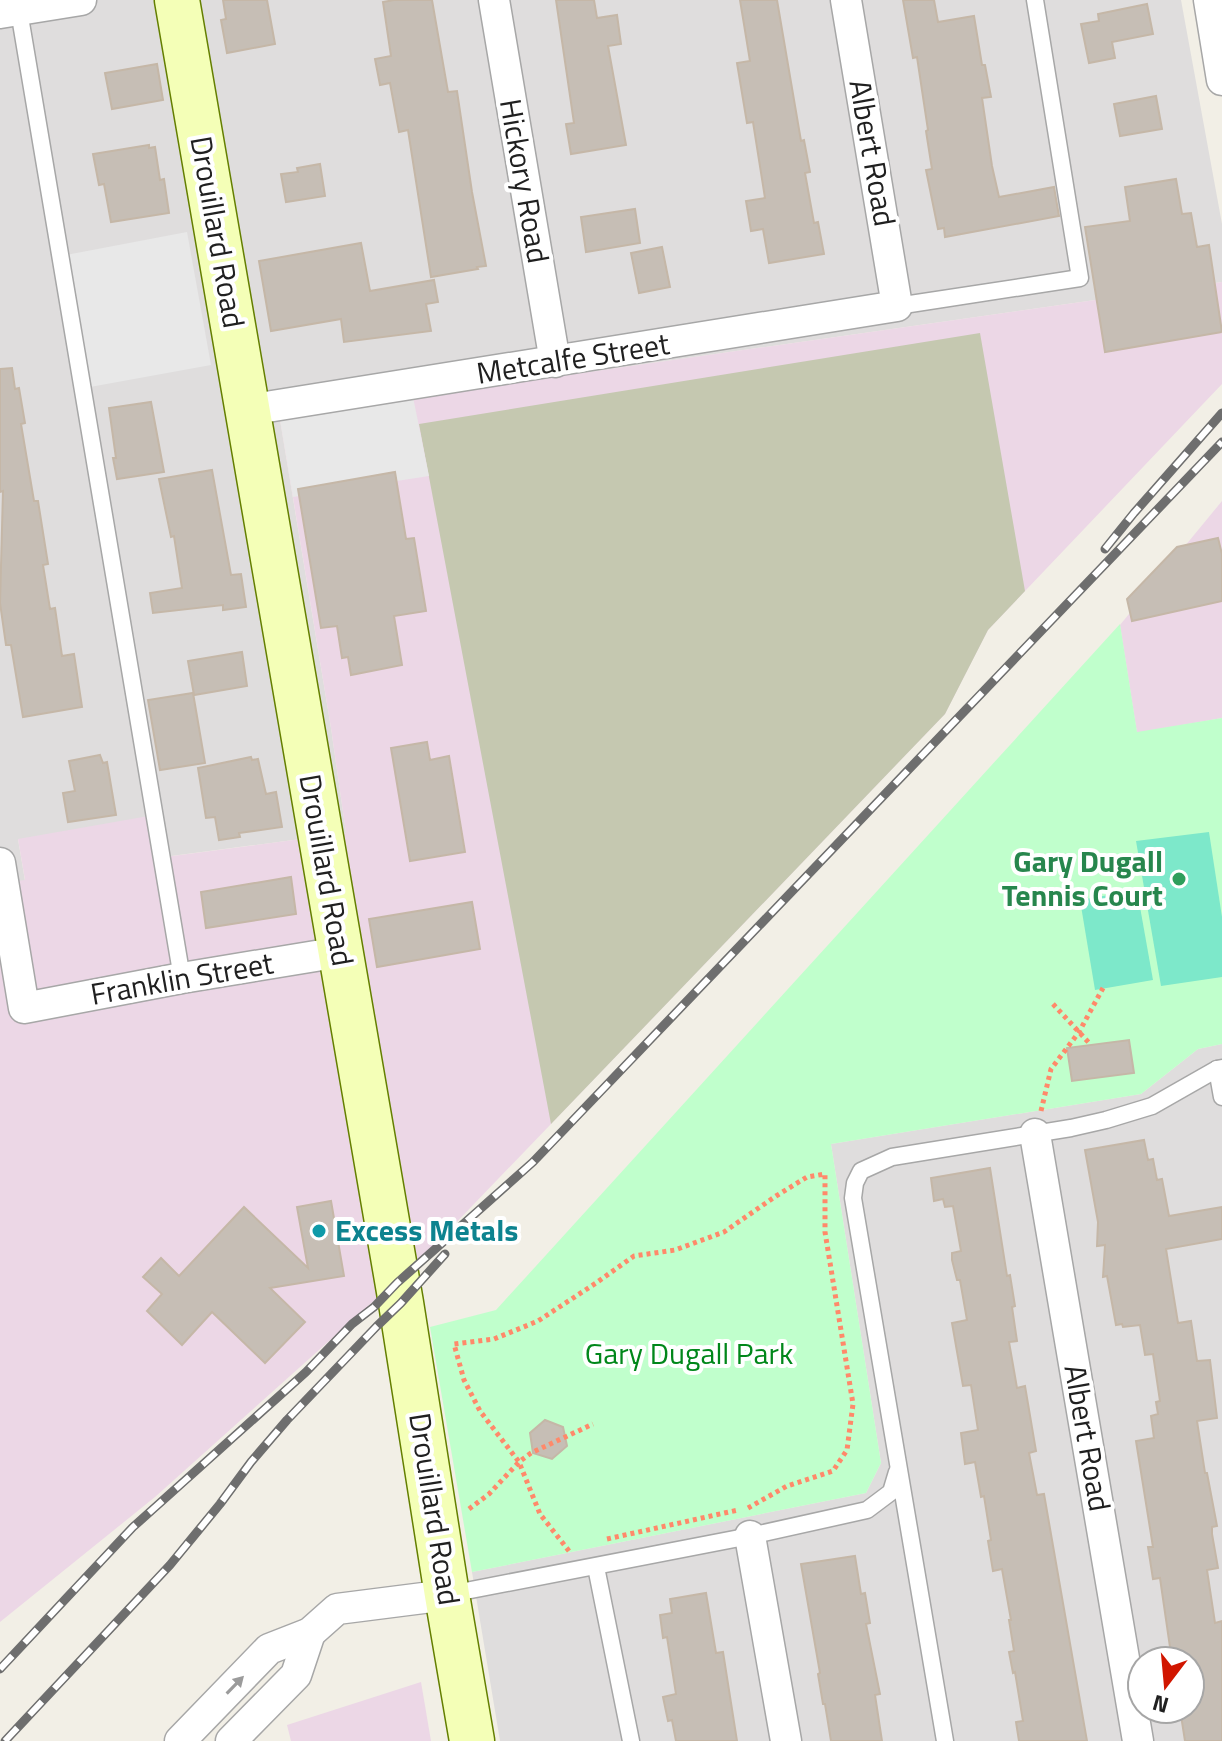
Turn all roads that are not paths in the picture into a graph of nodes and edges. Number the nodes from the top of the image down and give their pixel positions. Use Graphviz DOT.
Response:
graph roads {
  1 [pos="81,0"];
  2 [pos="177,0"];
  3 [pos="494,0"];
  4 [pos="846,0"];
  5 [pos="1035,0"];
  6 [pos="1209,0"];
  7 [pos="12,8"];
  8 [pos="1222,80"];
  9 [pos="897,306"];
  10 [pos="555,362"];
  11 [pos="248,410"];
  12 [pos="0,863"];
  13 [pos="340,952"];
  14 [pos="182,978"];
  15 [pos="1220,1069"];
  16 [pos="1222,1097"];
  17 [pos="1035,1134"];
  18 [pos="899,1467"];
  19 [pos="750,1536"];
  20 [pos="596,1567"];
  21 [pos="447,1595"];
  22 [pos="310,1633"];
  23 [pos="180,1741"];
  24 [pos="231,1741"];
  25 [pos="472,1741"];
  26 [pos="631,1741"];
  27 [pos="786,1741"];
  28 [pos="945,1741"];
  29 [pos="1138,1741"];
  1 -- 7 [label="street"];
  2 -- 11 [label="street, Drouillard Road"];
  3 -- 10 [label="street, Hickory Road"];
  4 -- 9 [label="street, Albert Road"];
  5 -- 9 [label="lane"];
  6 -- 8 [label="street"];
  7 -- 14 [label="lane"];
  9 -- 10 [label="street, Metcalfe Street"];
  10 -- 11 [label="street, Metcalfe Street"];
  11 -- 13 [label="street, Drouillard Road"];
  12 -- 14 [label="street, Franklin Street"];
  13 -- 14 [label="street, Franklin Street"];
  13 -- 21 [label="street, Drouillard Road"];
  15 -- 16 [label="lane"];
  15 -- 17 [label="lane"];
  17 -- 18 [label="lane"];
  17 -- 29 [label="street, Albert Road"];
  18 -- 19 [label="lane"];
  18 -- 28 [label="lane"];
  19 -- 20 [label="lane"];
  19 -- 27 [label="street"];
  20 -- 21 [label="lane"];
  20 -- 26 [label="lane"];
  21 -- 22 [label="street"];
  21 -- 25 [label="street, Drouillard Road"];
  23 -- 22 [label="street, one-way"];
  22 -- 24 [label="street"];
}
